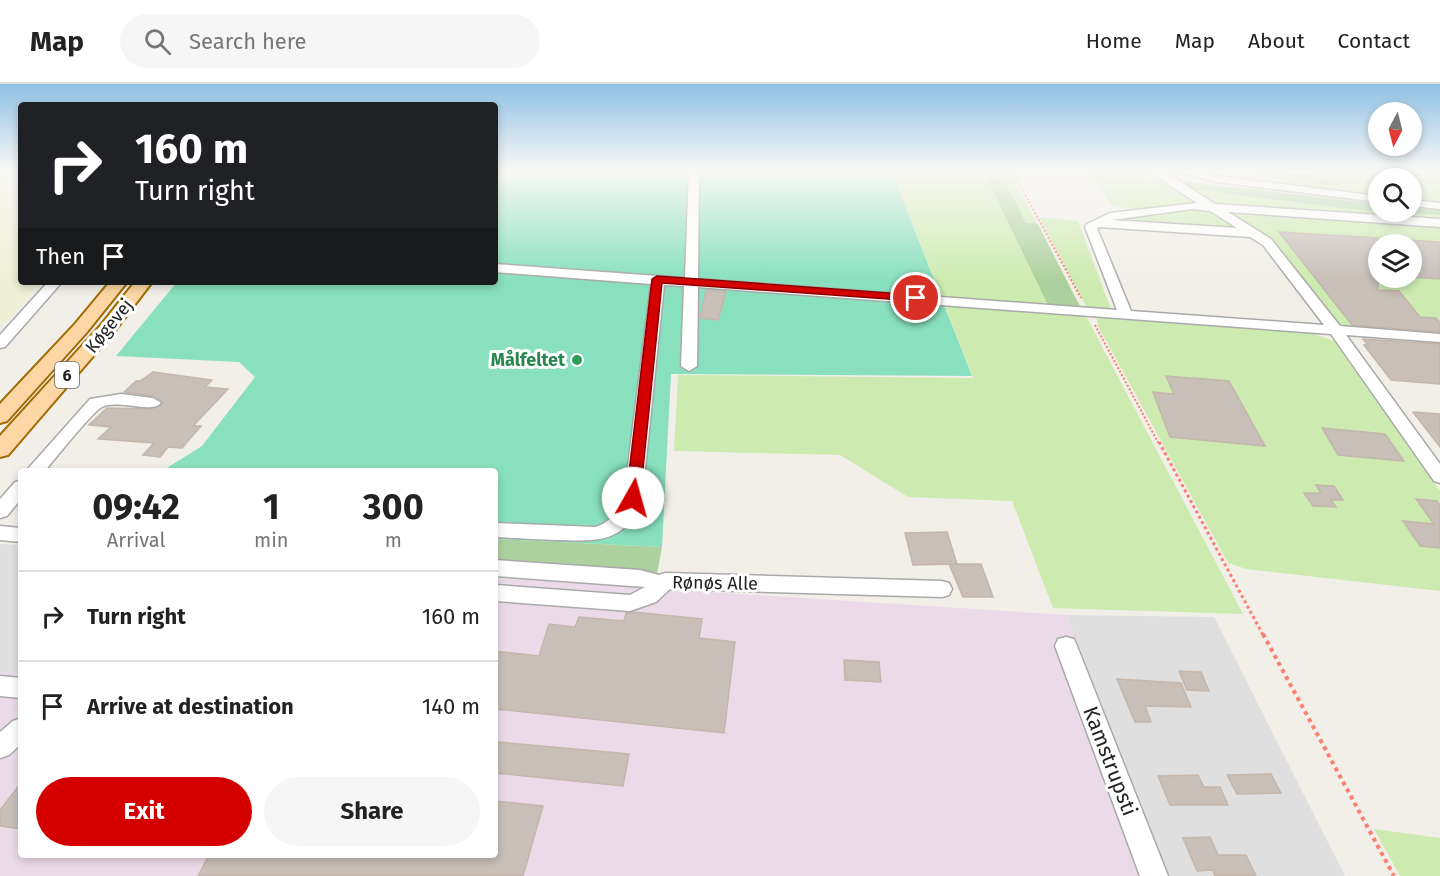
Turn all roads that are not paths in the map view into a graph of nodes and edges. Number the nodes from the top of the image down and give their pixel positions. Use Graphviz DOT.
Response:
graph roads {
  1 [pos="693,207"];
  2 [pos="1212,207"];
  3 [pos="1097,223"];
  4 [pos="1440,223"];
  5 [pos="1254,233"];
  6 [pos="498,268"];
  7 [pos="657,279"];
  8 [pos="690,282"];
  9 [pos="52,285"];
  10 [pos="117,285"];
  11 [pos="142,285"];
  12 [pos="1126,315"];
  13 [pos="1335,330"];
  14 [pos="1440,338"];
  15 [pos="0,344"];
  16 [pos="689,366"];
  17 [pos="153,403"];
  18 [pos="0,416"];
  19 [pos="0,450"];
  20 [pos="38,468"];
  21 [pos="1440,477"];
  22 [pos="18,490"];
  23 [pos="0,511"];
  24 [pos="498,530"];
  25 [pos="0,533"];
  26 [pos="18,535"];
  27 [pos="498,568"];
  28 [pos="662,584"];
  29 [pos="942,589"];
  30 [pos="498,593"];
  31 [pos="1066,645"];
  32 [pos="0,686"];
  33 [pos="18,688"];
  34 [pos="18,732"];
  35 [pos="0,747"];
  36 [pos="1154,876"];
  1 -- 8 [label="street"];
  2 -- 3 [label="street"];
  2 -- 4 [label="street"];
  2 -- 5 [label="street"];
  3 -- 5 [label="street"];
  3 -- 12 [label="street"];
  5 -- 13 [label="street"];
  6 -- 7 [label="street"];
  7 -- 8 [label="street"];
  7 -- 24 [label="street"];
  8 -- 12 [label="street"];
  8 -- 16 [label="street"];
  9 -- 15 [label="street"];
  10 -- 18 [label="main road, Køgevej / 6"];
  11 -- 19 [label="main road, Køgevej / 6"];
  12 -- 13 [label="street"];
  13 -- 14 [label="street"];
  13 -- 21 [label="street"];
  17 -- 20 [label="street"];
  22 -- 23 [label="street"];
  25 -- 26 [label="street"];
  27 -- 28 [label="street"];
  28 -- 29 [label="street, Rønøs Alle"];
  28 -- 30 [label="street, Rønøs Alle"];
  31 -- 36 [label="street, Kamstrupsti"];
  32 -- 33 [label="street"];
  34 -- 35 [label="street"];
}
